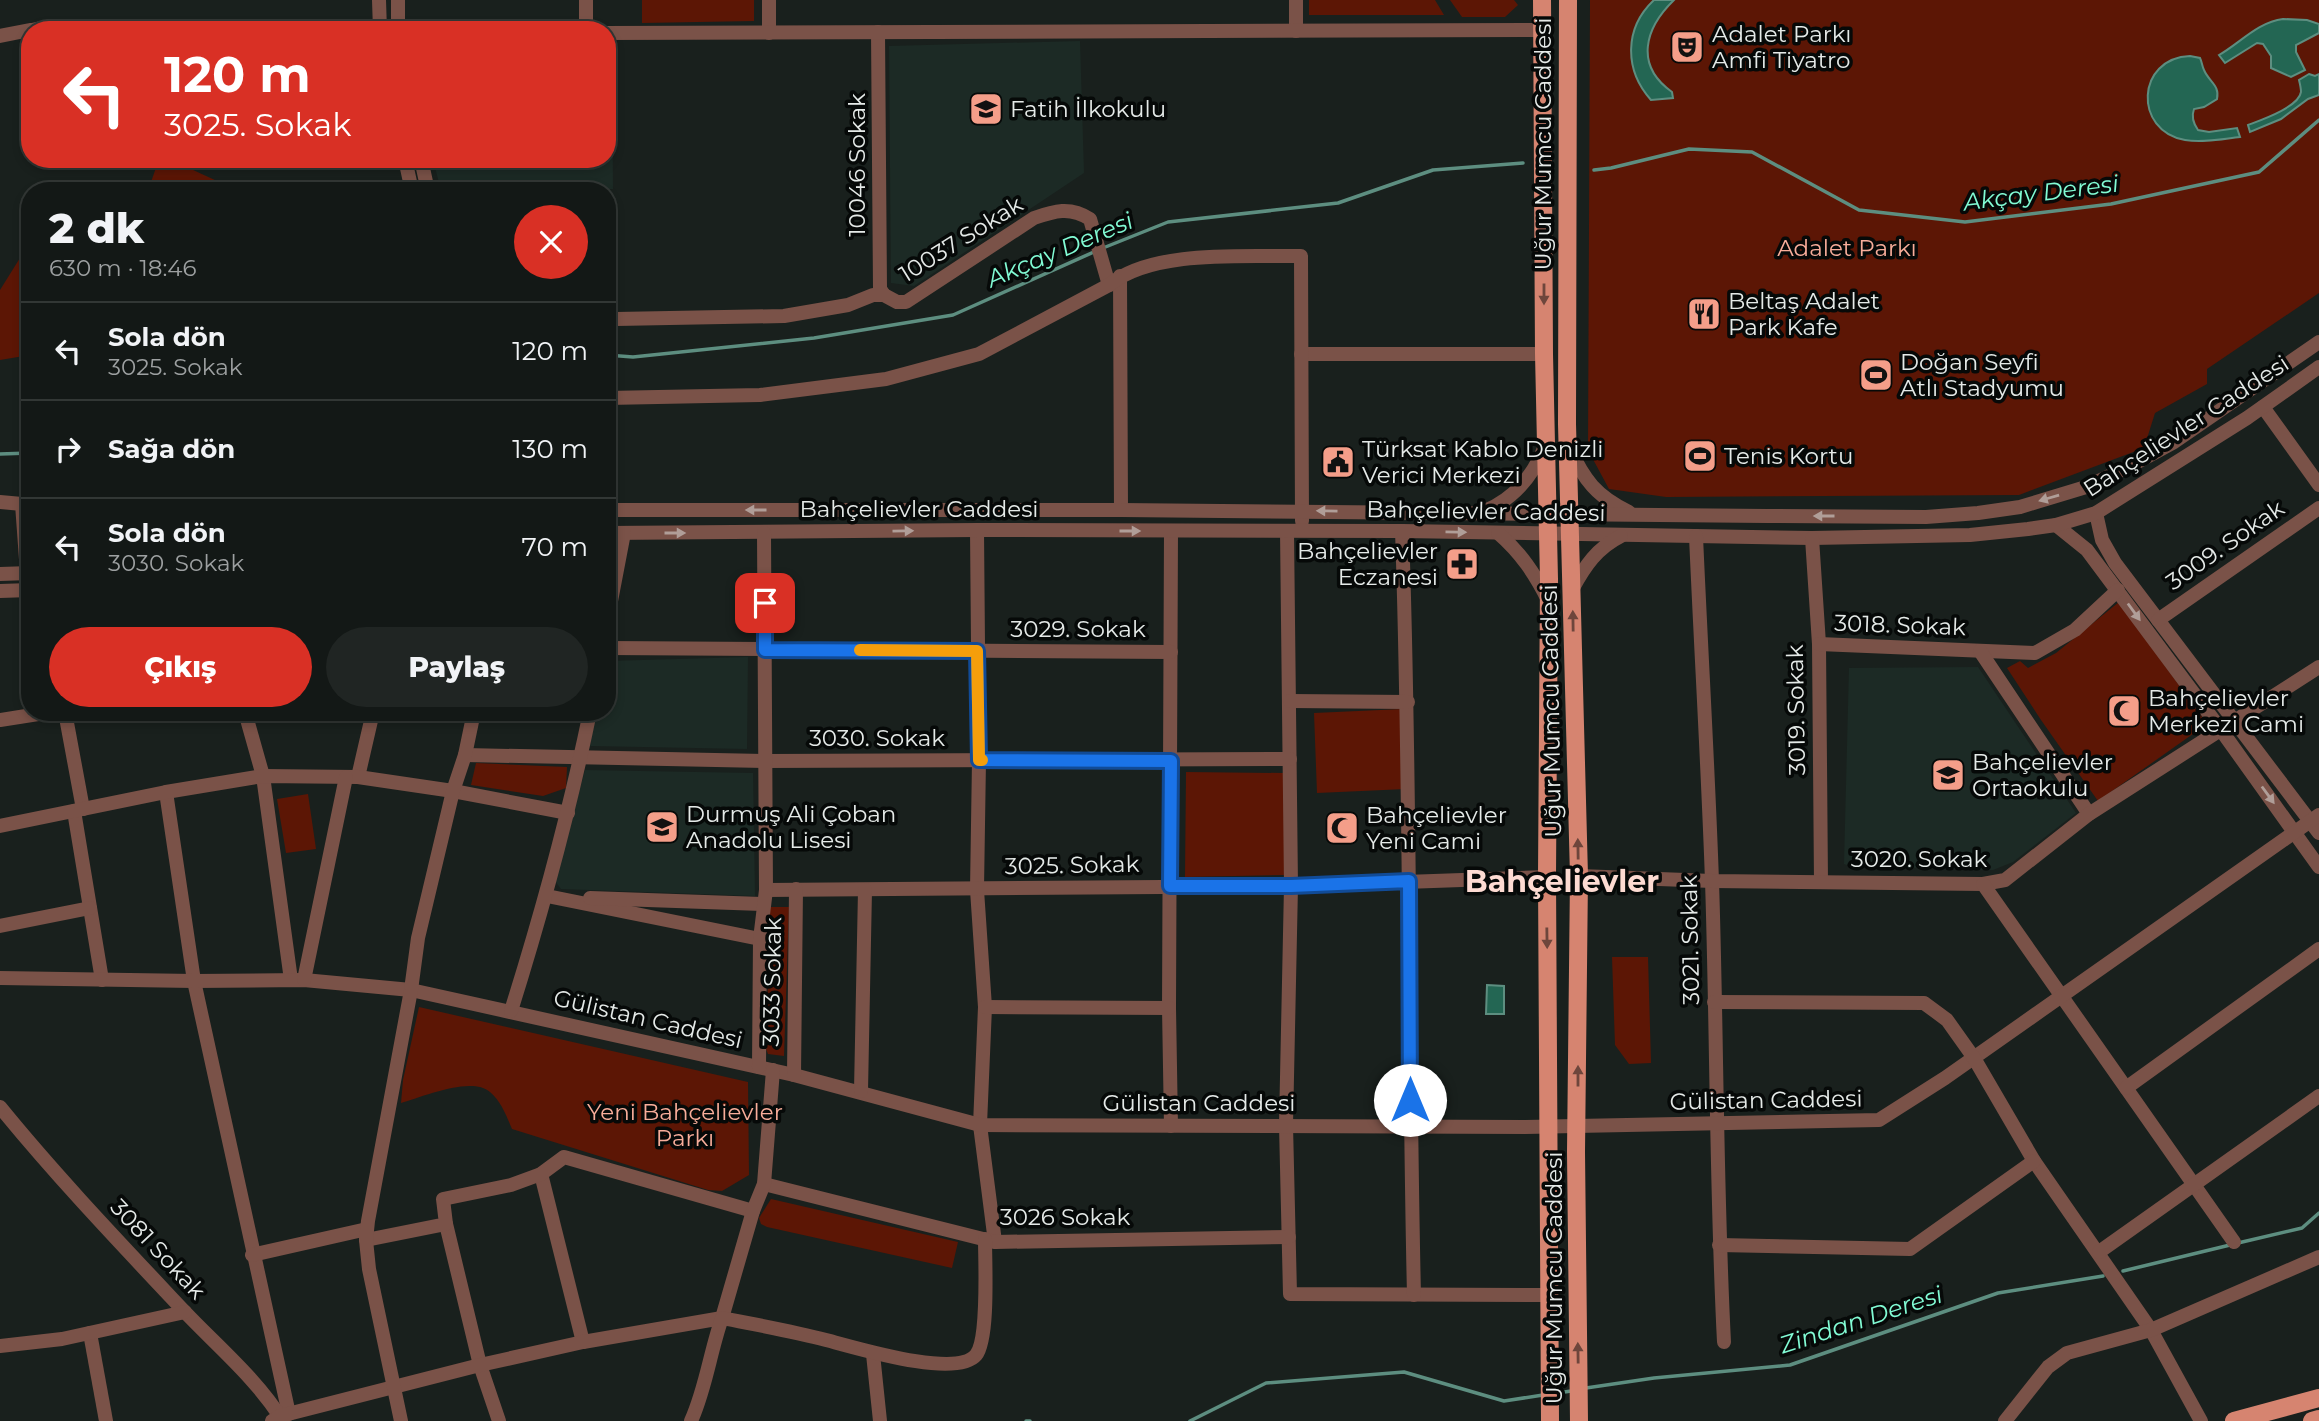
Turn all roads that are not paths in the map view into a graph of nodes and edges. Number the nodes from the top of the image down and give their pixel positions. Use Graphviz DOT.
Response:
graph roads {
  1 [pos="379,0"];
  2 [pos="398,0"];
  3 [pos="586,0"];
  4 [pos="769,0"];
  5 [pos="1296,0"];
  6 [pos="1542,0"];
  7 [pos="1568,0"];
  8 [pos="382,21"];
  9 [pos="398,21"];
  10 [pos="586,21"];
  11 [pos="1542,30"];
  12 [pos="1296,31"];
  13 [pos="21,32"];
  14 [pos="878,32"];
  15 [pos="616,33"];
  16 [pos="769,33"];
  17 [pos="0,36"];
  18 [pos="1114,281"];
  19 [pos="884,295"];
  20 [pos="616,319"];
  21 [pos="2319,342"];
  22 [pos="1301,354"];
  23 [pos="1544,354"];
  24 [pos="2319,368"];
  25 [pos="616,398"];
  26 [pos="2263,407"];
  27 [pos="1567,443"];
  28 [pos="1546,445"];
  29 [pos="2319,485"];
  30 [pos="0,502"];
  31 [pos="21,504"];
  32 [pos="2319,508"];
  33 [pos="616,510"];
  34 [pos="1121,510"];
  35 [pos="1301,511"];
  36 [pos="1480,513"];
  37 [pos="1569,513"];
  38 [pos="2096,513"];
  39 [pos="1546,514"];
  40 [pos="1633,514"];
  41 [pos="2056,525"];
  42 [pos="977,530"];
  43 [pos="1171,531"];
  44 [pos="1287,531"];
  45 [pos="1402,531"];
  46 [pos="1302,532"];
  47 [pos="616,533"];
  48 [pos="624,533"];
  49 [pos="764,533"];
  50 [pos="1498,533"];
  51 [pos="1547,535"];
  52 [pos="1570,535"];
  53 [pos="1623,535"];
  54 [pos="1696,536"];
  55 [pos="1812,538"];
  56 [pos="21,573"];
  57 [pos="0,574"];
  58 [pos="616,575"];
  59 [pos="1573,588"];
  60 [pos="21,590"];
  61 [pos="2118,590"];
  62 [pos="0,591"];
  63 [pos="1548,600"];
  64 [pos="2158,620"];
  65 [pos="1819,645"];
  66 [pos="616,648"];
  67 [pos="765,650"];
  68 [pos="977,651"];
  69 [pos="1980,651"];
  70 [pos="1171,652"];
  71 [pos="2319,667"];
  72 [pos="1290,701"];
  73 [pos="1408,702"];
  74 [pos="21,717"];
  75 [pos="0,720"];
  76 [pos="66,721"];
  77 [pos="248,721"];
  78 [pos="370,721"];
  79 [pos="472,721"];
  80 [pos="588,721"];
  81 [pos="2234,722"];
  82 [pos="2221,730"];
  83 [pos="465,755"];
  84 [pos="580,758"];
  85 [pos="1290,759"];
  86 [pos="979,760"];
  87 [pos="765,761"];
  88 [pos="1171,761"];
  89 [pos="263,776"];
  90 [pos="352,777"];
  91 [pos="453,791"];
  92 [pos="166,792"];
  93 [pos="78,810"];
  94 [pos="568,813"];
  95 [pos="2089,814"];
  96 [pos="2316,823"];
  97 [pos="0,826"];
  98 [pos="2294,832"];
  99 [pos="2319,867"];
  100 [pos="1579,876"];
  101 [pos="1547,877"];
  102 [pos="1409,881"];
  103 [pos="1712,881"];
  104 [pos="1821,881"];
  105 [pos="1983,884"];
  106 [pos="1170,886"];
  107 [pos="1291,886"];
  108 [pos="796,889"];
  109 [pos="865,890"];
  110 [pos="976,890"];
  111 [pos="547,896"];
  112 [pos="764,897"];
  113 [pos="90,908"];
  114 [pos="0,926"];
  115 [pos="760,939"];
  116 [pos="2319,949"];
  117 [pos="0,978"];
  118 [pos="102,980"];
  119 [pos="298,980"];
  120 [pos="194,981"];
  121 [pos="411,990"];
  122 [pos="2062,996"];
  123 [pos="1714,1002"];
  124 [pos="985,1007"];
  125 [pos="1170,1008"];
  126 [pos="511,1012"];
  127 [pos="1974,1058"];
  128 [pos="766,1069"];
  129 [pos="794,1075"];
  130 [pos="2126,1088"];
  131 [pos="861,1091"];
  132 [pos="2319,1096"];
  133 [pos="0,1107"];
  134 [pos="980,1125"];
  135 [pos="1286,1125"];
  136 [pos="1718,1125"];
  137 [pos="1171,1126"];
  138 [pos="1550,1127"];
  139 [pos="1578,1127"];
  140 [pos="1410,1128"];
  141 [pos="2034,1161"];
  142 [pos="541,1174"];
  143 [pos="764,1184"];
  144 [pos="2193,1185"];
  145 [pos="753,1211"];
  146 [pos="446,1224"];
  147 [pos="367,1234"];
  148 [pos="1289,1237"];
  149 [pos="990,1241"];
  150 [pos="2234,1242"];
  151 [pos="1719,1245"];
  152 [pos="2099,1252"];
  153 [pos="252,1255"];
  154 [pos="2319,1256"];
  155 [pos="1413,1295"];
  156 [pos="1550,1295"];
  157 [pos="185,1312"];
  158 [pos="722,1318"];
  159 [pos="2151,1330"];
  160 [pos="90,1333"];
  161 [pos="583,1342"];
  162 [pos="1724,1342"];
  163 [pos="0,1346"];
  164 [pos="873,1354"];
  165 [pos="480,1365"];
  166 [pos="392,1388"];
  167 [pos="2319,1398"];
  168 [pos="281,1418"];
  169 [pos="2319,1419"];
  170 [pos="106,1421"];
  171 [pos="401,1421"];
  172 [pos="499,1421"];
  173 [pos="691,1421"];
  174 [pos="880,1421"];
  175 [pos="1550,1421"];
  176 [pos="1579,1421"];
  177 [pos="2005,1421"];
  178 [pos="2201,1421"];
  179 [pos="2234,1421"];
  180 [pos="2312,1421"];
  1 -- 8 [label="street"];
  2 -- 9 [label="street"];
  3 -- 10 [label="street"];
  4 -- 16 [label="street"];
  5 -- 12 [label="street"];
  6 -- 11 [label="main road, Uğur Mumcu Caddesi"];
  7 -- 27 [label="main road, Uğur Mumcu Caddesi"];
  11 -- 12 [label="street"];
  11 -- 23 [label="main road, Uğur Mumcu Caddesi, one-way"];
  12 -- 14 [label="street"];
  13 -- 17 [label="street"];
  14 -- 16 [label="street"];
  14 -- 19 [label="street, 10046 Sokak"];
  15 -- 16 [label="street"];
  18 -- 19 [label="street, 10037 Sokak"];
  18 -- 22 [label="street"];
  18 -- 25 [label="street"];
  18 -- 34 [label="street"];
  19 -- 20 [label="street, 10037 Sokak"];
  21 -- 40 [label="street, Bahçelievler Caddesi, one-way"];
  22 -- 23 [label="street"];
  22 -- 35 [label="street"];
  23 -- 28 [label="main road, Uğur Mumcu Caddesi"];
  24 -- 26 [label="street, Bahçelievler Caddesi"];
  26 -- 29 [label="street"];
  26 -- 38 [label="street, Bahçelievler Caddesi"];
  27 -- 37 [label="main road, Uğur Mumcu Caddesi"];
  27 -- 40 [label="street"];
  28 -- 36 [label="street"];
  28 -- 39 [label="main road, Uğur Mumcu Caddesi"];
  30 -- 31 [label="street"];
  32 -- 64 [label="street, 3009. Sokak"];
  34 -- 33 [label="street, Bahçelievler Caddesi, one-way"];
  34 -- 35 [label="street, Bahçelievler Caddesi"];
  36 -- 35 [label="street, Bahçelievler Caddesi, one-way"];
  35 -- 46 [label="street"];
  36 -- 39 [label="street, Bahçelievler Caddesi"];
  37 -- 39 [label="street, Bahçelievler Caddesi"];
  37 -- 40 [label="street, Bahçelievler Caddesi"];
  37 -- 52 [label="main road, Uğur Mumcu Caddesi"];
  38 -- 41 [label="street, Bahçelievler Caddesi"];
  38 -- 64 [label="street"];
  39 -- 51 [label="main road, Uğur Mumcu Caddesi"];
  41 -- 55 [label="street, Bahçelievler Caddesi"];
  41 -- 61 [label="street"];
  42 -- 43 [label="street, Bahçelievler Caddesi, one-way"];
  49 -- 42 [label="street, Bahçelievler Caddesi, one-way"];
  42 -- 68 [label="street"];
  43 -- 44 [label="street, Bahçelievler Caddesi"];
  43 -- 70 [label="street"];
  44 -- 46 [label="street, Bahçelievler Caddesi"];
  44 -- 72 [label="street"];
  45 -- 46 [label="street, Bahçelievler Caddesi"];
  45 -- 50 [label="street, Bahçelievler Caddesi, one-way"];
  45 -- 73 [label="street"];
  47 -- 48 [label="street, Bahçelievler Caddesi"];
  48 -- 49 [label="street, Bahçelievler Caddesi, one-way"];
  48 -- 58 [label="street"];
  49 -- 67 [label="street, 3033 Sokak"];
  50 -- 51 [label="street, Bahçelievler Caddesi"];
  50 -- 63 [label="street"];
  51 -- 52 [label="street, Bahçelievler Caddesi"];
  51 -- 63 [label="main road, Uğur Mumcu Caddesi"];
  52 -- 53 [label="street, Bahçelievler Caddesi"];
  52 -- 59 [label="main road, Uğur Mumcu Caddesi"];
  53 -- 54 [label="street, Bahçelievler Caddesi"];
  53 -- 59 [label="street"];
  54 -- 55 [label="street, Bahçelievler Caddesi"];
  54 -- 103 [label="street, 3021. Sokak"];
  55 -- 65 [label="street, 3019. Sokak"];
  56 -- 57 [label="street"];
  100 -- 59 [label="main road, Uğur Mumcu Caddesi, one-way"];
  60 -- 62 [label="street"];
  61 -- 69 [label="street, 3018. Sokak"];
  61 -- 82 [label="street, one-way"];
  63 -- 101 [label="main road, Uğur Mumcu Caddesi"];
  64 -- 81 [label="street"];
  65 -- 69 [label="street, 3018. Sokak"];
  65 -- 104 [label="street, 3019. Sokak"];
  66 -- 67 [label="street, 3029. Sokak"];
  67 -- 68 [label="street, 3029. Sokak"];
  67 -- 87 [label="street, 3033 Sokak"];
  68 -- 70 [label="street, 3029. Sokak"];
  68 -- 86 [label="street"];
  69 -- 95 [label="street, 3018. Sokak"];
  70 -- 88 [label="street"];
  71 -- 81 [label="street, 3020. Sokak"];
  72 -- 73 [label="street"];
  72 -- 85 [label="street"];
  73 -- 102 [label="street"];
  74 -- 75 [label="street"];
  76 -- 93 [label="street"];
  77 -- 89 [label="street"];
  78 -- 90 [label="street"];
  79 -- 83 [label="street"];
  80 -- 84 [label="street"];
  81 -- 82 [label="street, 3020. Sokak"];
  81 -- 96 [label="street"];
  82 -- 95 [label="street, 3020. Sokak"];
  82 -- 98 [label="street, one-way"];
  83 -- 84 [label="street, 3030. Sokak"];
  83 -- 91 [label="street"];
  84 -- 87 [label="street, 3030. Sokak"];
  84 -- 94 [label="street"];
  85 -- 88 [label="street, 3030. Sokak"];
  85 -- 107 [label="street"];
  86 -- 87 [label="street, 3030. Sokak"];
  86 -- 88 [label="street, 3030. Sokak"];
  86 -- 110 [label="street"];
  87 -- 112 [label="street, 3033 Sokak"];
  88 -- 106 [label="street"];
  89 -- 90 [label="street"];
  89 -- 92 [label="street"];
  89 -- 119 [label="street"];
  90 -- 91 [label="street"];
  90 -- 119 [label="street"];
  91 -- 94 [label="street"];
  91 -- 121 [label="street"];
  92 -- 93 [label="street"];
  92 -- 120 [label="street"];
  93 -- 97 [label="street"];
  93 -- 113 [label="street"];
  94 -- 111 [label="street"];
  95 -- 105 [label="street, 3020. Sokak"];
  96 -- 98 [label="street, Gülistan Caddesi"];
  98 -- 99 [label="street"];
  98 -- 122 [label="street, Gülistan Caddesi"];
  100 -- 103 [label="street, 3020. Sokak"];
  139 -- 100 [label="main road, Uğur Mumcu Caddesi, one-way"];
  101 -- 102 [label="street, 3025. Sokak"];
  101 -- 138 [label="main road, Uğur Mumcu Caddesi, one-way"];
  102 -- 107 [label="street, 3025. Sokak"];
  102 -- 140 [label="street"];
  103 -- 104 [label="street, 3020. Sokak"];
  103 -- 123 [label="street, 3021. Sokak"];
  104 -- 105 [label="street, 3020. Sokak"];
  105 -- 122 [label="street"];
  106 -- 107 [label="street, 3025. Sokak"];
  106 -- 110 [label="street, 3025. Sokak"];
  106 -- 125 [label="street"];
  107 -- 135 [label="street"];
  108 -- 109 [label="street, 3025. Sokak"];
  108 -- 112 [label="street, 3025. Sokak"];
  108 -- 129 [label="street, 3033 Sokak"];
  109 -- 110 [label="street, 3025. Sokak"];
  109 -- 131 [label="street"];
  110 -- 124 [label="street"];
  111 -- 112 [label="street, 3025. Sokak"];
  111 -- 115 [label="street"];
  111 -- 126 [label="street"];
  112 -- 115 [label="street, 3033 Sokak"];
  113 -- 114 [label="street"];
  113 -- 118 [label="street"];
  115 -- 128 [label="street, 3033 Sokak"];
  116 -- 130 [label="street"];
  117 -- 118 [label="street, Gülistan Caddesi"];
  118 -- 120 [label="street, Gülistan Caddesi"];
  119 -- 120 [label="street, Gülistan Caddesi"];
  119 -- 121 [label="street, Gülistan Caddesi"];
  120 -- 153 [label="street"];
  121 -- 126 [label="street, Gülistan Caddesi"];
  121 -- 147 [label="street"];
  122 -- 127 [label="street, Gülistan Caddesi"];
  122 -- 130 [label="street"];
  123 -- 127 [label="street"];
  123 -- 136 [label="street, 3021. Sokak"];
  124 -- 125 [label="street"];
  124 -- 134 [label="street"];
  125 -- 137 [label="street"];
  126 -- 128 [label="street, Gülistan Caddesi"];
  127 -- 136 [label="street, Gülistan Caddesi"];
  127 -- 141 [label="street"];
  128 -- 129 [label="street, Gülistan Caddesi"];
  128 -- 143 [label="street, 3033 Sokak"];
  129 -- 131 [label="street, Gülistan Caddesi"];
  130 -- 144 [label="street"];
  131 -- 134 [label="street, Gülistan Caddesi"];
  132 -- 144 [label="street"];
  133 -- 157 [label="street, 3081 Sokak"];
  134 -- 137 [label="street, Gülistan Caddesi"];
  134 -- 149 [label="street"];
  135 -- 137 [label="street, Gülistan Caddesi"];
  135 -- 140 [label="street, Gülistan Caddesi"];
  135 -- 148 [label="street"];
  136 -- 139 [label="street, Gülistan Caddesi"];
  136 -- 151 [label="street, 3021. Sokak"];
  138 -- 139 [label="street, Gülistan Caddesi"];
  138 -- 140 [label="street, Gülistan Caddesi"];
  138 -- 156 [label="main road, Uğur Mumcu Caddesi"];
  176 -- 139 [label="main road, Uğur Mumcu Caddesi, one-way"];
  140 -- 155 [label="street"];
  141 -- 151 [label="street"];
  141 -- 152 [label="street"];
  142 -- 145 [label="street"];
  142 -- 146 [label="street"];
  142 -- 161 [label="street"];
  143 -- 145 [label="street, 3033 Sokak"];
  143 -- 149 [label="street, 3026 Sokak"];
  144 -- 150 [label="street"];
  144 -- 152 [label="street"];
  145 -- 158 [label="street, 3033 Sokak"];
  146 -- 147 [label="street"];
  146 -- 165 [label="street"];
  147 -- 153 [label="street"];
  147 -- 166 [label="street"];
  148 -- 149 [label="street, 3026 Sokak"];
  148 -- 155 [label="street"];
  149 -- 164 [label="street"];
  151 -- 162 [label="street, 3021. Sokak"];
  152 -- 159 [label="street"];
  153 -- 168 [label="street"];
  154 -- 159 [label="street"];
  155 -- 156 [label="street"];
  156 -- 175 [label="main road, Uğur Mumcu Caddesi"];
  157 -- 160 [label="street"];
  157 -- 168 [label="street, 3081 Sokak"];
  158 -- 161 [label="street"];
  158 -- 164 [label="street"];
  158 -- 173 [label="street, 3033 Sokak"];
  159 -- 177 [label="street"];
  159 -- 178 [label="street"];
  160 -- 163 [label="street"];
  160 -- 170 [label="street"];
  161 -- 165 [label="street"];
  164 -- 174 [label="street"];
  165 -- 166 [label="street"];
  165 -- 172 [label="street"];
  166 -- 168 [label="street"];
  166 -- 171 [label="street"];
  167 -- 179 [label="main road"];
  169 -- 180 [label="main road"];
}
